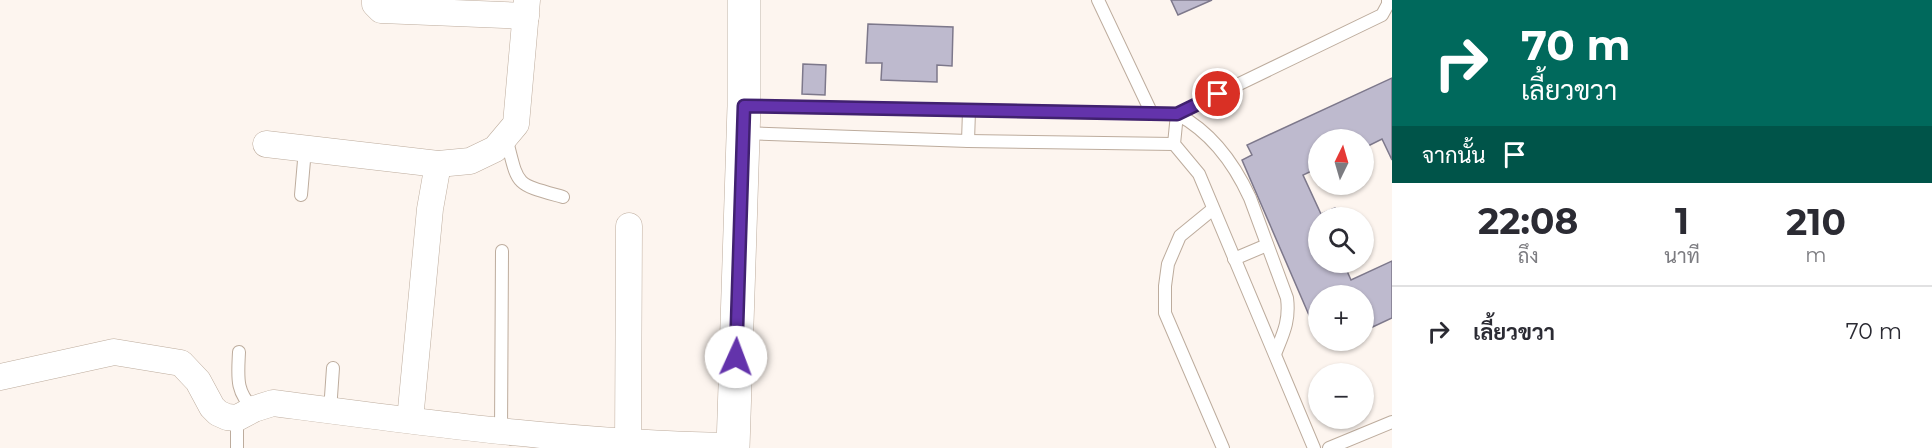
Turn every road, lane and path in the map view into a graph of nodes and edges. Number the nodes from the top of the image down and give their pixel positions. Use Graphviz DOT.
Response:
graph roads {
  1 [pos="375,0"];
  2 [pos="744,0"];
  3 [pos="1098,0"];
  4 [pos="1388,0"];
  5 [pos="527,8"];
  6 [pos="969,111"];
  7 [pos="1152,114"];
  8 [pos="1177,114"];
  9 [pos="743,120"];
  10 [pos="506,136"];
  11 [pos="968,141"];
  12 [pos="266,144"];
  13 [pos="1174,144"];
  14 [pos="306,149"];
  15 [pos="438,164"];
  16 [pos="301,195"];
  17 [pos="563,197"];
  18 [pos="1213,209"];
  19 [pos="629,226"];
  20 [pos="1267,245"];
  21 [pos="502,251"];
  22 [pos="1234,259"];
  23 [pos="239,352"];
  24 [pos="1275,354"];
  25 [pos="333,368"];
  26 [pos="0,377"];
  27 [pos="330,411"];
  28 [pos="245,413"];
  29 [pos="410,420"];
  30 [pos="1392,422"];
  31 [pos="501,432"];
  32 [pos="632,444"];
  33 [pos="733,447"];
  34 [pos="237,448"];
  35 [pos="1223,448"];
  36 [pos="1314,448"];
  37 [pos="1329,448"];
  1 -- 5 [label="street"];
  2 -- 9 [label="main road"];
  3 -- 7 [label="lane"];
  4 -- 8 [label="lane"];
  5 -- 10 [label="street"];
  6 -- 7 [label="lane"];
  6 -- 9 [label="lane"];
  6 -- 11 [label="lane"];
  7 -- 8 [label="lane"];
  8 -- 13 [label="lane"];
  8 -- 20 [label="lane"];
  9 -- 11 [label="lane"];
  9 -- 33 [label="main road"];
  10 -- 15 [label="street"];
  10 -- 17 [label="lane"];
  11 -- 13 [label="lane"];
  12 -- 14 [label="street"];
  13 -- 18 [label="lane"];
  14 -- 15 [label="street"];
  14 -- 16 [label="lane"];
  15 -- 29 [label="street"];
  18 -- 22 [label="lane"];
  18 -- 35 [label="lane"];
  19 -- 32 [label="street"];
  20 -- 22 [label="lane"];
  20 -- 24 [label="lane"];
  21 -- 31 [label="lane"];
  22 -- 24 [label="lane"];
  23 -- 28 [label="lane"];
  24 -- 36 [label="lane"];
  25 -- 27 [label="lane"];
  26 -- 28 [label="street"];
  27 -- 28 [label="street"];
  27 -- 29 [label="street"];
  28 -- 34 [label="lane"];
  29 -- 31 [label="street"];
  30 -- 37 [label="lane"];
  31 -- 32 [label="street"];
  32 -- 33 [label="street"];
}
